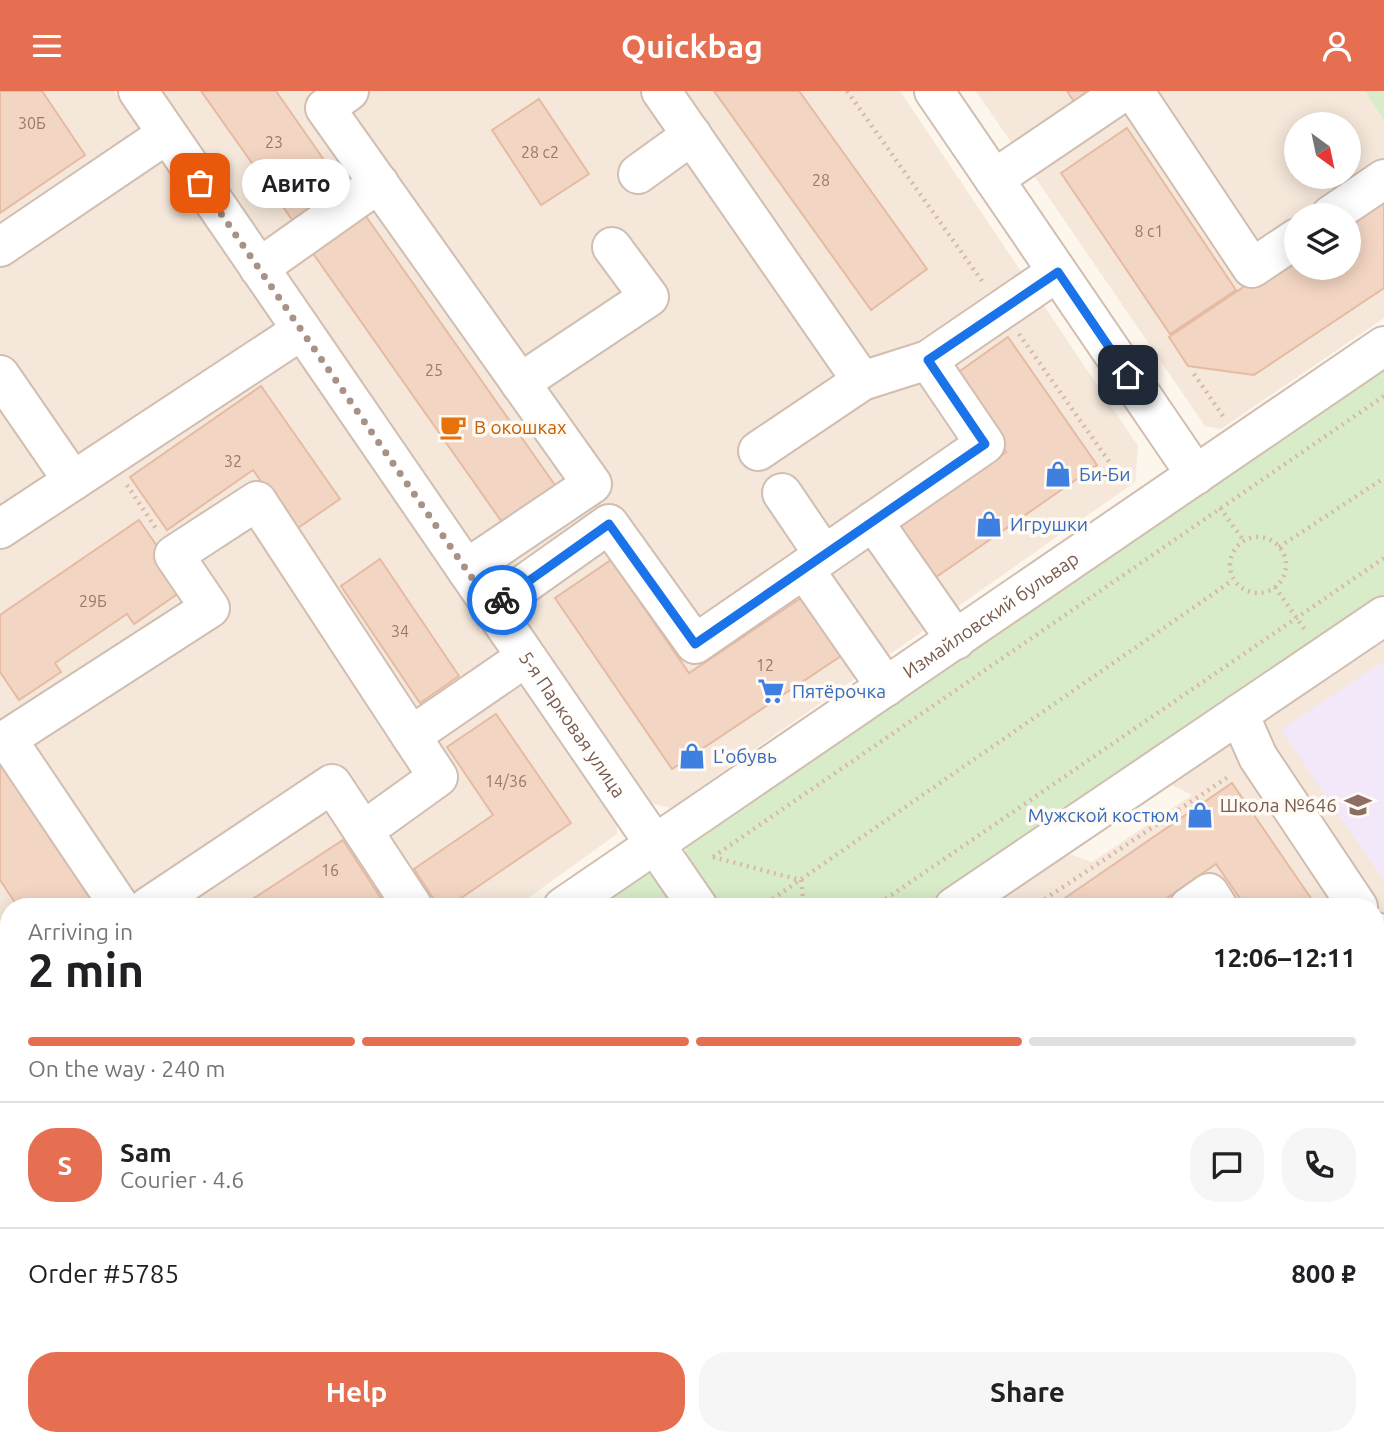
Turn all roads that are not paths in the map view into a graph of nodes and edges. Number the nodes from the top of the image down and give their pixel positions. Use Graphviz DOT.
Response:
graph roads {
  1 [pos="138,91"];
  2 [pos="349,91"];
  3 [pos="661,91"];
  4 [pos="934,91"];
  5 [pos="1124,91"];
  6 [pos="1134,91"];
  7 [pos="167,134"];
  8 [pos="692,135"];
  9 [pos="638,174"];
  10 [pos="994,179"];
  11 [pos="1384,179"];
  12 [pos="379,183"];
  13 [pos="1349,203"];
  14 [pos="0,247"];
  15 [pos="612,247"];
  16 [pos="1284,247"];
  17 [pos="259,268"];
  18 [pos="1058,272"];
  19 [pos="302,330"];
  20 [pos="1384,346"];
  21 [pos="928,360"];
  22 [pos="0,375"];
  23 [pos="862,381"];
  24 [pos="520,383"];
  25 [pos="758,451"];
  26 [pos="1196,475"];
  27 [pos="73,481"];
  28 [pos="782,493"];
  29 [pos="873,521"];
  30 [pos="0,529"];
  31 [pos="814,562"];
  32 [pos="466,569"];
  33 [pos="492,607"];
  34 [pos="1384,616"];
  35 [pos="956,640"];
  36 [pos="526,657"];
  37 [pos="886,687"];
  38 [pos="1239,713"];
  39 [pos="3,734"];
  40 [pos="411,736"];
  41 [pos="363,831"];
  42 [pos="656,844"];
  43 [pos="114,898"];
  44 [pos="161,898"];
  45 [pos="407,898"];
  46 [pos="576,898"];
  47 [pos="692,898"];
  48 [pos="967,898"];
  49 [pos="1352,898"];
  1 -- 7 [label="street, 5-я Парковая улица"];
  2 -- 12 [label="street"];
  3 -- 8 [label="street"];
  4 -- 10 [label="street"];
  5 -- 10 [label="street"];
  6 -- 16 [label="street"];
  7 -- 14 [label="street"];
  7 -- 17 [label="street, 5-я Парковая улица"];
  8 -- 9 [label="street"];
  8 -- 23 [label="street"];
  10 -- 18 [label="street"];
  11 -- 13 [label="street"];
  12 -- 17 [label="street"];
  12 -- 24 [label="street"];
  15 -- 24 [label="street"];
  17 -- 19 [label="street, 5-я Парковая улица"];
  18 -- 21 [label="street"];
  18 -- 26 [label="street"];
  19 -- 27 [label="street"];
  19 -- 32 [label="street, 5-я Парковая улица"];
  20 -- 26 [label="street, Измайловский бульвар"];
  21 -- 23 [label="street"];
  21 -- 29 [label="street"];
  22 -- 27 [label="street"];
  23 -- 25 [label="street"];
  24 -- 32 [label="street"];
  26 -- 35 [label="street, Измайловский бульвар"];
  27 -- 30 [label="street"];
  28 -- 31 [label="street"];
  29 -- 31 [label="street"];
  29 -- 35 [label="street"];
  31 -- 33 [label="street"];
  31 -- 37 [label="street"];
  32 -- 33 [label="street, 5-я Парковая улица"];
  33 -- 36 [label="street, 5-я Парковая улица"];
  34 -- 38 [label="street"];
  35 -- 37 [label="street, Измайловский бульвар"];
  36 -- 40 [label="street"];
  36 -- 42 [label="street, 5-я Парковая улица"];
  37 -- 42 [label="street, Измайловский бульвар"];
  38 -- 48 [label="street"];
  38 -- 49 [label="street"];
  39 -- 40 [label="street"];
  39 -- 43 [label="street"];
  40 -- 41 [label="street"];
  41 -- 44 [label="street"];
  41 -- 45 [label="street"];
  42 -- 46 [label="street, Измайловский бульвар"];
  42 -- 47 [label="street, 5-я Парковая улица"];
}
